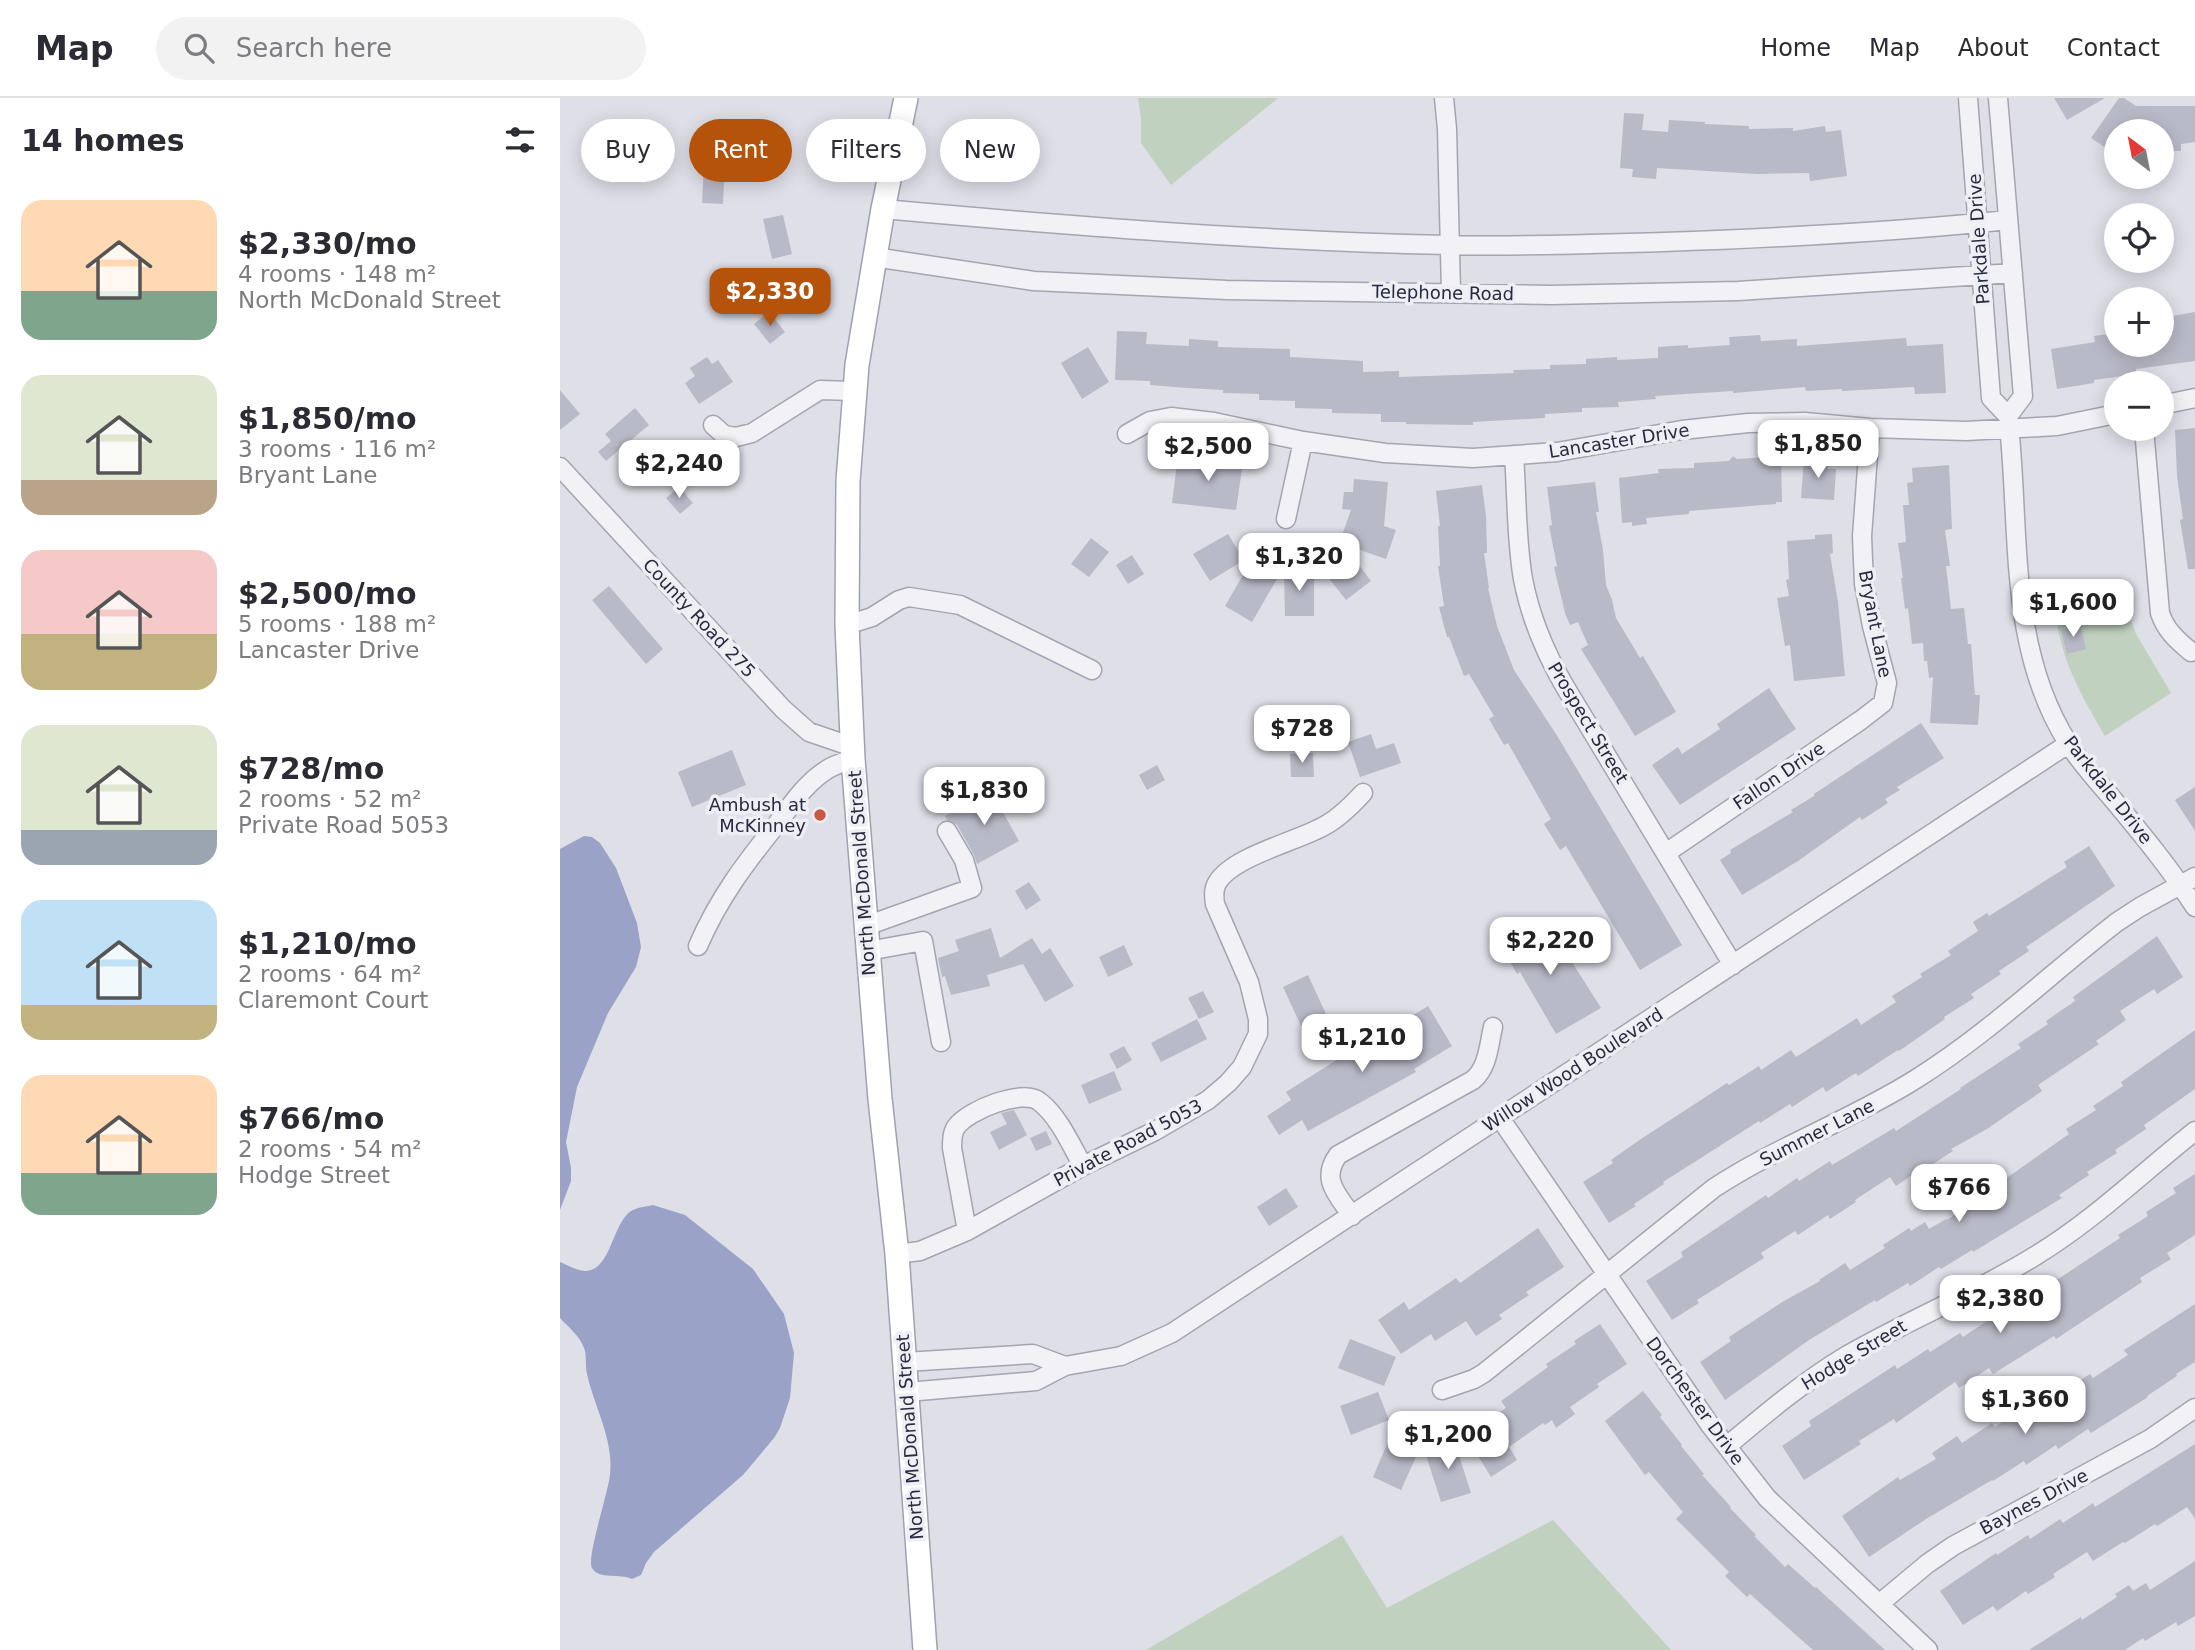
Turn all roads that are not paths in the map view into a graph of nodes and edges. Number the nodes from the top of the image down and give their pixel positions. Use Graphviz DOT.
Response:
graph roads {
  1 [pos="906,98"];
  2 [pos="1444,98"];
  3 [pos="1968,98"];
  4 [pos="1997,98"];
  5 [pos="883,209"];
  6 [pos="2008,220"];
  7 [pos="1978,223"];
  8 [pos="1451,246"];
  9 [pos="874,257"];
  10 [pos="2012,272"];
  11 [pos="1981,275"];
  12 [pos="1451,292"];
  13 [pos="854,391"];
  14 [pos="2195,398"];
  15 [pos="2174,402"];
  16 [pos="2104,416"];
  17 [pos="2008,422"];
  18 [pos="713,425"];
  19 [pos="1870,428"];
  20 [pos="1127,434"];
  21 [pos="1303,441"];
  22 [pos="2145,441"];
  23 [pos="1514,455"];
  24 [pos="560,467"];
  25 [pos="1286,519"];
  26 [pos="847,625"];
  27 [pos="2191,652"];
  28 [pos="1092,670"];
  29 [pos="1886,694"];
  30 [pos="2068,744"];
  31 [pos="853,753"];
  32 [pos="1363,793"];
  33 [pos="947,831"];
  34 [pos="1666,853"];
  35 [pos="2188,881"];
  36 [pos="2195,907"];
  37 [pos="866,926"];
  38 [pos="698,946"];
  39 [pos="868,951"];
  40 [pos="1733,965"];
  41 [pos="1493,1027"];
  42 [pos="941,1042"];
  43 [pos="1500,1118"];
  44 [pos="2195,1131"];
  45 [pos="1083,1166"];
  46 [pos="1352,1216"];
  47 [pos="967,1231"];
  48 [pos="897,1254"];
  49 [pos="1605,1274"];
  50 [pos="905,1362"];
  51 [pos="1065,1366"];
  52 [pos="1441,1390"];
  53 [pos="907,1392"];
  54 [pos="2195,1408"];
  55 [pos="1727,1446"];
  56 [pos="1879,1604"];
  57 [pos="925,1650"];
  58 [pos="1928,1650"];
  1 -- 5 [label="main road, North McDonald Street"];
  2 -- 8 [label="street"];
  3 -- 7 [label="street, Parkdale Drive"];
  4 -- 6 [label="street, Parkdale Drive"];
  5 -- 8 [label="street"];
  5 -- 9 [label="main road, North McDonald Street"];
  6 -- 7 [label="street"];
  6 -- 10 [label="street, Parkdale Drive"];
  7 -- 8 [label="street"];
  7 -- 11 [label="street, Parkdale Drive"];
  8 -- 12 [label="street"];
  9 -- 12 [label="street, Telephone Road"];
  9 -- 13 [label="main road, North McDonald Street"];
  10 -- 11 [label="street, Telephone Road"];
  10 -- 17 [label="street, Parkdale Drive"];
  11 -- 12 [label="street, Telephone Road"];
  11 -- 17 [label="street, Parkdale Drive"];
  13 -- 18 [label="street"];
  13 -- 26 [label="main road, North McDonald Street"];
  14 -- 15 [label="street"];
  16 -- 17 [label="street, Lancaster Drive"];
  17 -- 19 [label="street, Lancaster Drive"];
  17 -- 30 [label="street, Parkdale Drive"];
  19 -- 23 [label="street, Lancaster Drive"];
  19 -- 29 [label="street, Bryant Lane"];
  20 -- 21 [label="street, Lancaster Drive"];
  21 -- 23 [label="street, Lancaster Drive"];
  21 -- 25 [label="street"];
  22 -- 27 [label="street"];
  23 -- 34 [label="street, Prospect Street"];
  24 -- 31 [label="street, County Road 275"];
  26 -- 28 [label="street"];
  26 -- 31 [label="main road, North McDonald Street"];
  29 -- 34 [label="street, Fallon Drive"];
  30 -- 35 [label="street, Parkdale Drive"];
  30 -- 40 [label="street, Willow Wood Boulevard"];
  31 -- 37 [label="main road, North McDonald Street"];
  31 -- 38 [label="street"];
  32 -- 45 [label="street, Private Road 5053"];
  33 -- 37 [label="street"];
  34 -- 40 [label="street, Prospect Street"];
  35 -- 36 [label="street, Parkdale Drive"];
  35 -- 49 [label="street, Summer Lane"];
  37 -- 39 [label="main road, North McDonald Street"];
  39 -- 42 [label="street"];
  39 -- 48 [label="main road, North McDonald Street"];
  40 -- 43 [label="street, Willow Wood Boulevard"];
  41 -- 46 [label="street"];
  43 -- 46 [label="street, Willow Wood Boulevard"];
  43 -- 49 [label="street, Dorchester Drive"];
  44 -- 55 [label="street, Hodge Street"];
  45 -- 47 [label="street, Private Road 5053"];
  45 -- 47 [label="street"];
  46 -- 51 [label="street, Willow Wood Boulevard"];
  47 -- 48 [label="street, Private Road 5053"];
  48 -- 50 [label="main road, North McDonald Street"];
  49 -- 52 [label="street, Summer Lane"];
  49 -- 55 [label="street, Dorchester Drive"];
  50 -- 51 [label="street"];
  50 -- 53 [label="main road, North McDonald Street"];
  51 -- 53 [label="street, Willow Wood Boulevard"];
  53 -- 57 [label="main road, North McDonald Street"];
  54 -- 56 [label="street, Baynes Drive"];
  55 -- 56 [label="street, Dorchester Drive"];
  56 -- 58 [label="street, Dorchester Drive"];
}
